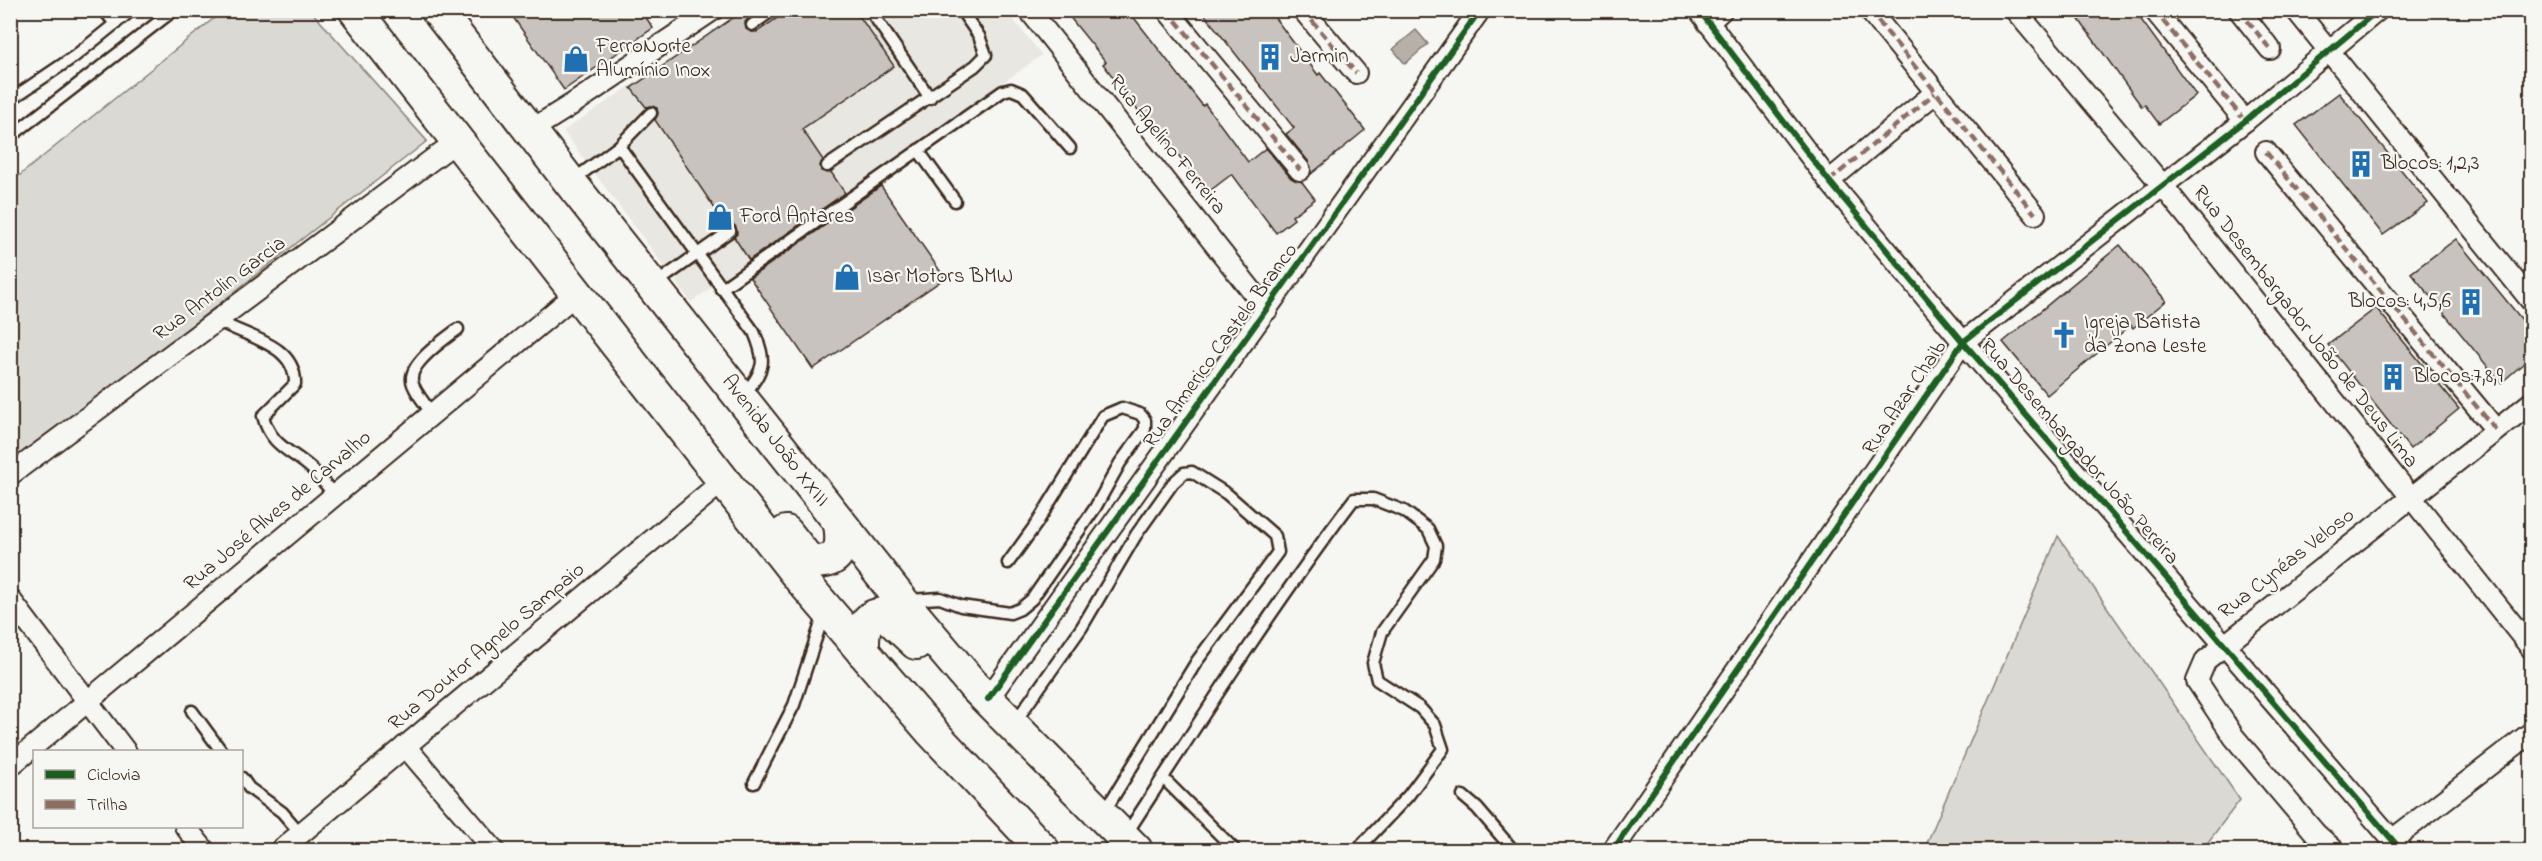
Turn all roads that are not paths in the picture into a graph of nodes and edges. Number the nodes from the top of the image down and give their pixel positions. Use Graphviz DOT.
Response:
graph roads {
  1 [pos="104,10"];
  2 [pos="132,10"];
  3 [pos="174,10"];
  4 [pos="355,10"];
  5 [pos="437,10"];
  6 [pos="713,10"];
  7 [pos="773,10"];
  8 [pos="870,10"];
  9 [pos="961,10"];
  10 [pos="1029,10"];
  11 [pos="1167,10"];
  12 [pos="1303,10"];
  13 [pos="1480,10"];
  14 [pos="1869,10"];
  15 [pos="2015,10"];
  16 [pos="2154,10"];
  17 [pos="2239,10"];
  18 [pos="2296,10"];
  19 [pos="2379,10"];
  20 [pos="1709,14"];
  21 [pos="115,24"];
  22 [pos="753,25"];
  23 [pos="2270,49"];
  24 [pos="2330,52"];
  25 [pos="1356,73"];
  26 [pos="1935,93"];
  27 [pos="930,98"];
  28 [pos="10,100"];
  29 [pos="651,113"];
  30 [pos="2245,121"];
  31 [pos="531,130"];
  32 [pos="10,137"];
  33 [pos="457,141"];
  34 [pos="619,146"];
  35 [pos="1070,148"];
  36 [pos="918,150"];
  37 [pos="2266,152"];
  38 [pos="827,165"];
  39 [pos="1300,170"];
  40 [pos="1829,181"];
  41 [pos="570,182"];
  42 [pos="2163,186"];
  43 [pos="955,201"];
  44 [pos="2035,214"];
  45 [pos="730,231"];
  46 [pos="697,255"];
  47 [pos="652,286"];
  48 [pos="721,289"];
  49 [pos="576,294"];
  50 [pos="2532,302"];
  51 [pos="1268,310"];
  52 [pos="218,320"];
  53 [pos="458,329"];
  54 [pos="1963,342"];
  55 [pos="742,398"];
  56 [pos="2532,402"];
  57 [pos="432,414"];
  58 [pos="2496,430"];
  59 [pos="10,475"];
  60 [pos="723,481"];
  61 [pos="335,495"];
  62 [pos="2410,499"];
  63 [pos="840,524"];
  64 [pos="1008,563"];
  65 [pos="10,599"];
  66 [pos="902,601"];
  67 [pos="826,609"];
  68 [pos="2223,645"];
  69 [pos="2532,649"];
  70 [pos="863,651"];
  71 [pos="980,692"];
  72 [pos="87,702"];
  73 [pos="192,711"];
  74 [pos="1012,724"];
  75 [pos="2532,732"];
  76 [pos="405,746"];
  77 [pos="124,750"];
  78 [pos="221,750"];
  79 [pos="10,766"];
  80 [pos="1162,778"];
  81 [pos="243,779"];
  82 [pos="754,783"];
  83 [pos="1463,796"];
  84 [pos="1102,816"];
  85 [pos="187,828"];
  86 [pos="301,834"];
  87 [pos="1129,844"];
  88 [pos="2397,845"];
  89 [pos="204,850"];
  90 [pos="281,850"];
  91 [pos="494,850"];
  92 [pos="1043,850"];
  93 [pos="1235,850"];
  94 [pos="1357,850"];
  95 [pos="1513,850"];
  96 [pos="1613,850"];
  97 [pos="2334,850"];
  1 -- 21 [label="lane"];
  2 -- 21 [label="lane"];
  3 -- 32 [label="lane"];
  4 -- 33 [label="main road"];
  5 -- 31 [label="main road, Avenida João XXIII"];
  6 -- 31 [label="street"];
  7 -- 22 [label="lane"];
  8 -- 27 [label="lane"];
  9 -- 27 [label="lane"];
  10 -- 51 [label="street, Rua Agelino Ferreira"];
  11 -- 39 [label="street"];
  12 -- 25 [label="street"];
  13 -- 51 [label="street, Rua Americo Castelo Branco"];
  14 -- 26 [label="street"];
  15 -- 42 [label="street, Rua Desembargador João de Deus Lima"];
  16 -- 30 [label="street"];
  17 -- 23 [label="street"];
  18 -- 24 [label="street"];
  19 -- 24 [label="street, Rua Azar Chaib"];
  20 -- 40 [label="street, Rua Desembargador João Pereira"];
  21 -- 28 [label="lane"];
  24 -- 30 [label="street, Rua Azar Chaib"];
  24 -- 50 [label="street"];
  26 -- 40 [label="street"];
  26 -- 44 [label="street"];
  27 -- 38 [label="lane"];
  29 -- 34 [label="lane"];
  30 -- 42 [label="street, Rua Azar Chaib"];
  31 -- 41 [label="main road, Avenida João XXIII"];
  33 -- 49 [label="main road"];
  33 -- 52 [label="street, Rua Antolin Garcia"];
  34 -- 41 [label="lane"];
  34 -- 46 [label="lane"];
  35 -- 36 [label="lane"];
  36 -- 43 [label="lane"];
  36 -- 48 [label="lane"];
  37 -- 58 [label="street"];
  40 -- 54 [label="street, Rua Desembargador João Pereira"];
  41 -- 47 [label="main road, Avenida João XXIII"];
  42 -- 54 [label="street, Rua Azar Chaib"];
  42 -- 62 [label="street, Rua Desembargador João de Deus Lima"];
  45 -- 46 [label="lane"];
  46 -- 47 [label="lane"];
  46 -- 48 [label="lane"];
  47 -- 55 [label="main road, Avenida João XXIII"];
  48 -- 55 [label="lane"];
  49 -- 57 [label="street, Rua José Alves de Carvalho"];
  49 -- 60 [label="main road"];
  51 -- 71 [label="street, Rua Americo Castelo Branco"];
  52 -- 59 [label="street, Rua Antolin Garcia"];
  52 -- 61 [label="lane"];
  53 -- 57 [label="lane"];
  54 -- 68 [label="street, Rua Desembargador João Pereira"];
  54 -- 96 [label="street, Rua Azar Chaib"];
  55 -- 63 [label="main road, Avenida João XXIII"];
  56 -- 58 [label="street, Rua Cynéas Veloso"];
  57 -- 61 [label="street, Rua José Alves de Carvalho"];
  58 -- 62 [label="street, Rua Cynéas Veloso"];
  60 -- 63 [label="main road"];
  60 -- 67 [label="main road"];
  60 -- 76 [label="street, Rua Doutor Agnelo Sampaio"];
  61 -- 72 [label="street, Rua José Alves de Carvalho"];
  62 -- 68 [label="street, Rua Cynéas Veloso"];
  62 -- 69 [label="street, Rua Desembargador João de Deus Lima"];
  63 -- 66 [label="main road, Avenida João XXIII"];
  64 -- 66 [label="lane"];
  65 -- 72 [label="street"];
  66 -- 71 [label="main road, Avenida João XXIII"];
  67 -- 70 [label="main road"];
  67 -- 82 [label="lane"];
  68 -- 88 [label="street, Rua Desembargador João Pereira"];
  68 -- 97 [label="street, Rua Cynéas Veloso"];
  70 -- 71 [label="main road"];
  70 -- 92 [label="main road"];
  71 -- 74 [label="main road, Avenida João XXIII"];
  72 -- 77 [label="street"];
  72 -- 79 [label="street, Rua José Alves de Carvalho"];
  73 -- 78 [label="lane"];
  74 -- 84 [label="main road, Avenida João XXIII"];
  74 -- 84 [label="lane"];
  75 -- 88 [label="street"];
  76 -- 86 [label="street, Rua Doutor Agnelo Sampaio"];
  76 -- 91 [label="street"];
  80 -- 87 [label="lane"];
  80 -- 93 [label="lane"];
  80 -- 94 [label="lane"];
  81 -- 86 [label="lane"];
  83 -- 95 [label="lane"];
  84 -- 87 [label="main road, Avenida João XXIII"];
  85 -- 89 [label="street"];
  86 -- 90 [label="street, Rua Doutor Agnelo Sampaio"];
}
